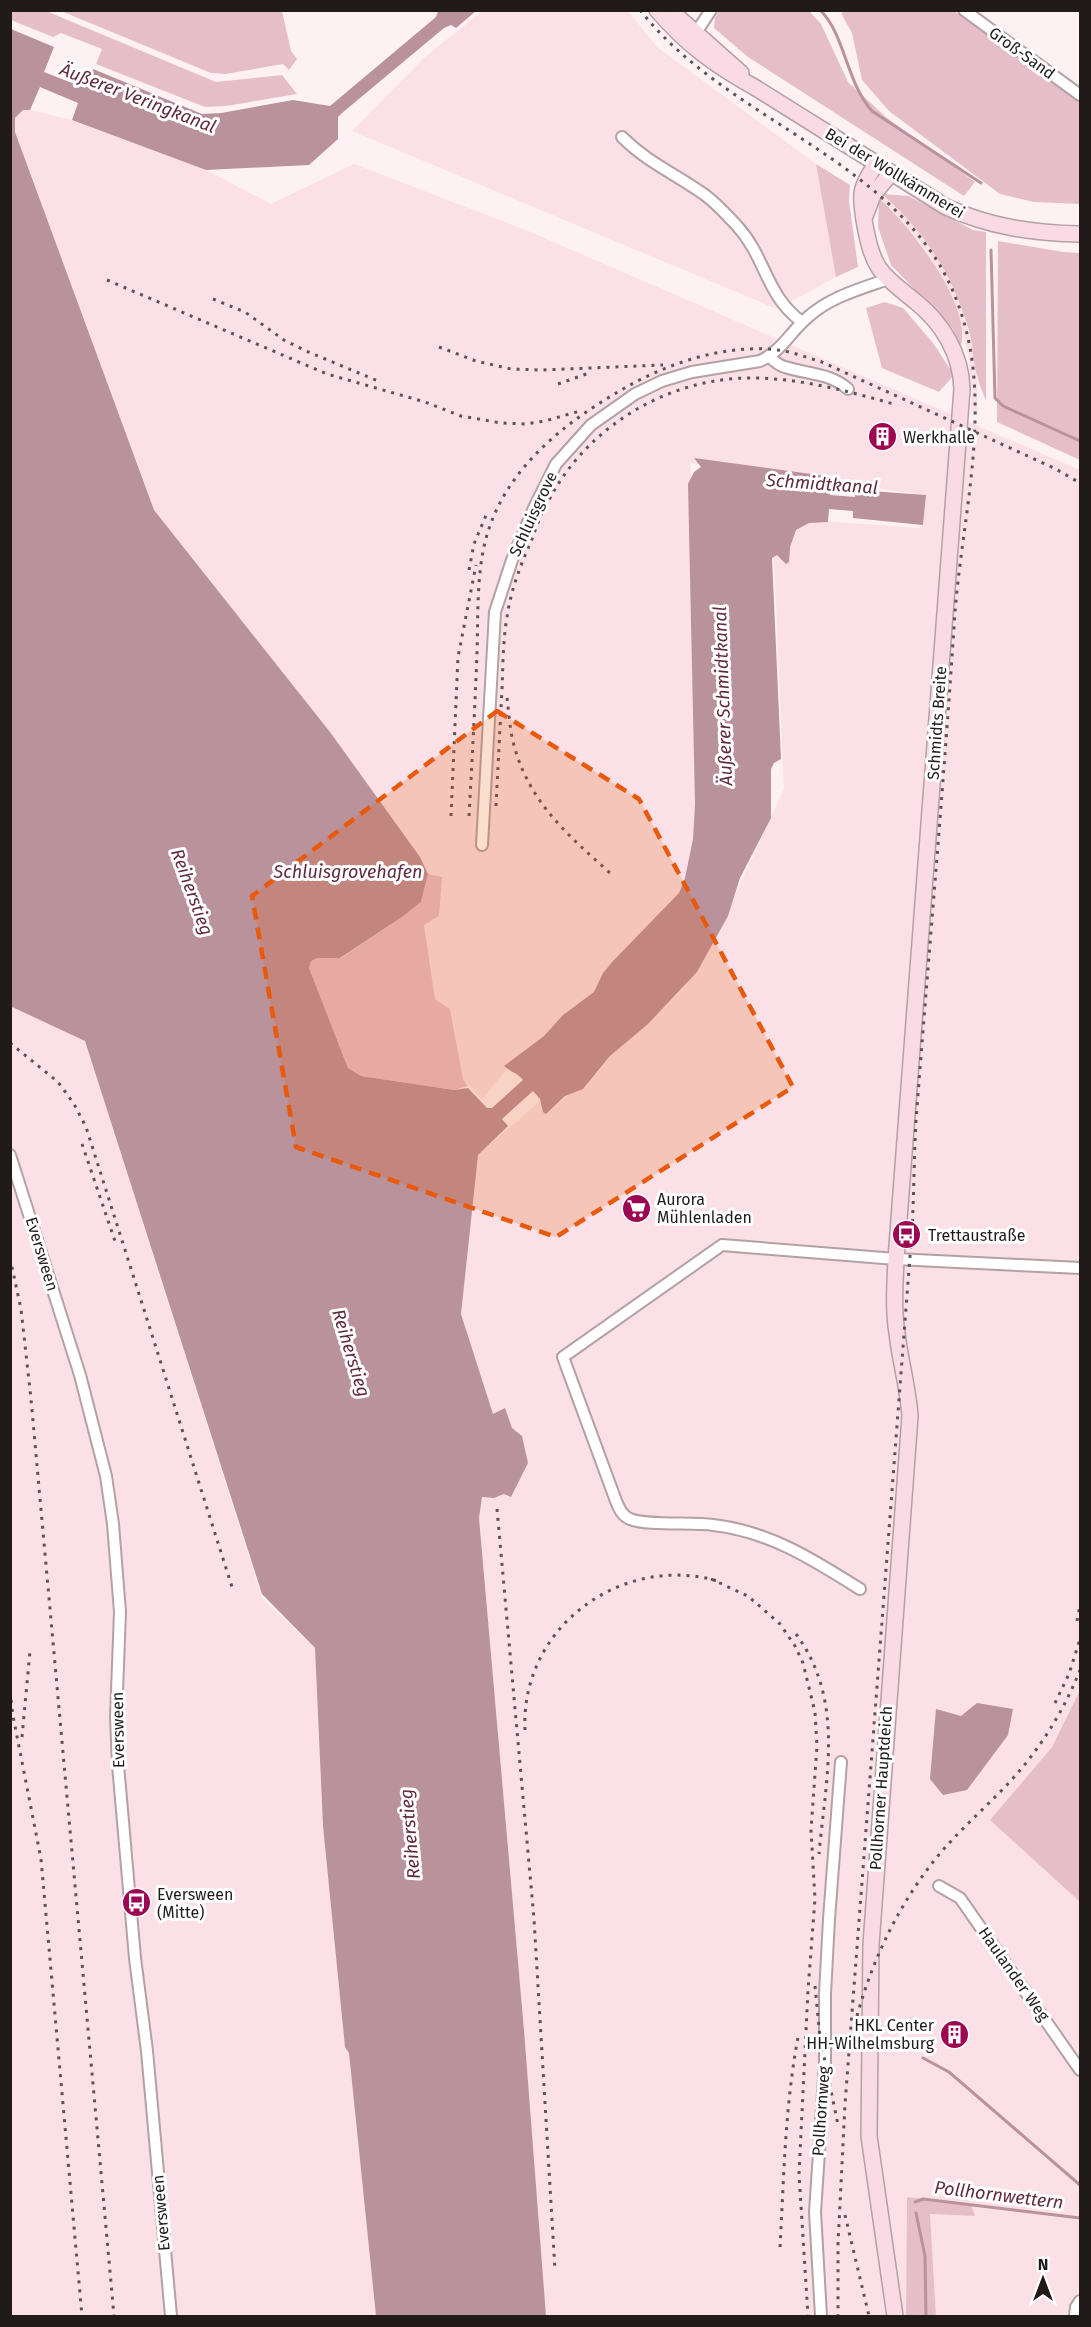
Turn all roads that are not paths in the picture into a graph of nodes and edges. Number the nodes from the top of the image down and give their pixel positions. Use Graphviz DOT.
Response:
graph roads {
  1 [pos="657,10"];
  2 [pos="670,10"];
  3 [pos="711,10"];
  4 [pos="964,10"];
  5 [pos="692,38"];
  6 [pos="1080,95"];
  7 [pos="622,138"];
  8 [pos="876,164"];
  9 [pos="891,173"];
  10 [pos="864,220"];
  11 [pos="1080,234"];
  12 [pos="888,279"];
  13 [pos="802,322"];
  14 [pos="769,357"];
  15 [pos="848,389"];
  16 [pos="482,845"];
  17 [pos="10,1155"];
  18 [pos="896,1259"];
  19 [pos="1080,1268"];
  20 [pos="860,1589"];
  21 [pos="841,1762"];
  22 [pos="939,1886"];
  23 [pos="1080,2070"];
  24 [pos="1080,2301"];
  25 [pos="171,2316"];
  26 [pos="821,2316"];
  27 [pos="895,2316"];
  28 [pos="1075,2316"];
  1 -- 5 [label="main road, Bei der Wollkämmerei"];
  2 -- 5 [label="main road, Bei der Wollkämmerei"];
  3 -- 5 [label="street"];
  4 -- 6 [label="street, Groß-Sand"];
  5 -- 8 [label="main road, Bei der Wollkämmerei"];
  7 -- 13 [label="street"];
  8 -- 9 [label="main road, Bei der Wollkämmerei"];
  8 -- 10 [label="main road, Schmidts Breite"];
  9 -- 10 [label="main road"];
  9 -- 11 [label="main road, Bei der Wollkämmerei"];
  10 -- 12 [label="main road, Schmidts Breite"];
  12 -- 13 [label="street"];
  12 -- 18 [label="main road, Schmidts Breite"];
  13 -- 14 [label="street"];
  14 -- 15 [label="street"];
  14 -- 16 [label="street, Schluisgrove"];
  17 -- 25 [label="street, Eversween"];
  18 -- 19 [label="street"];
  18 -- 20 [label="street"];
  18 -- 27 [label="main road, Pollhorner Hauptdeich"];
  21 -- 26 [label="street, Pollhornweg"];
  22 -- 23 [label="street, Haulander Weg"];
  24 -- 28 [label="street"];
}
